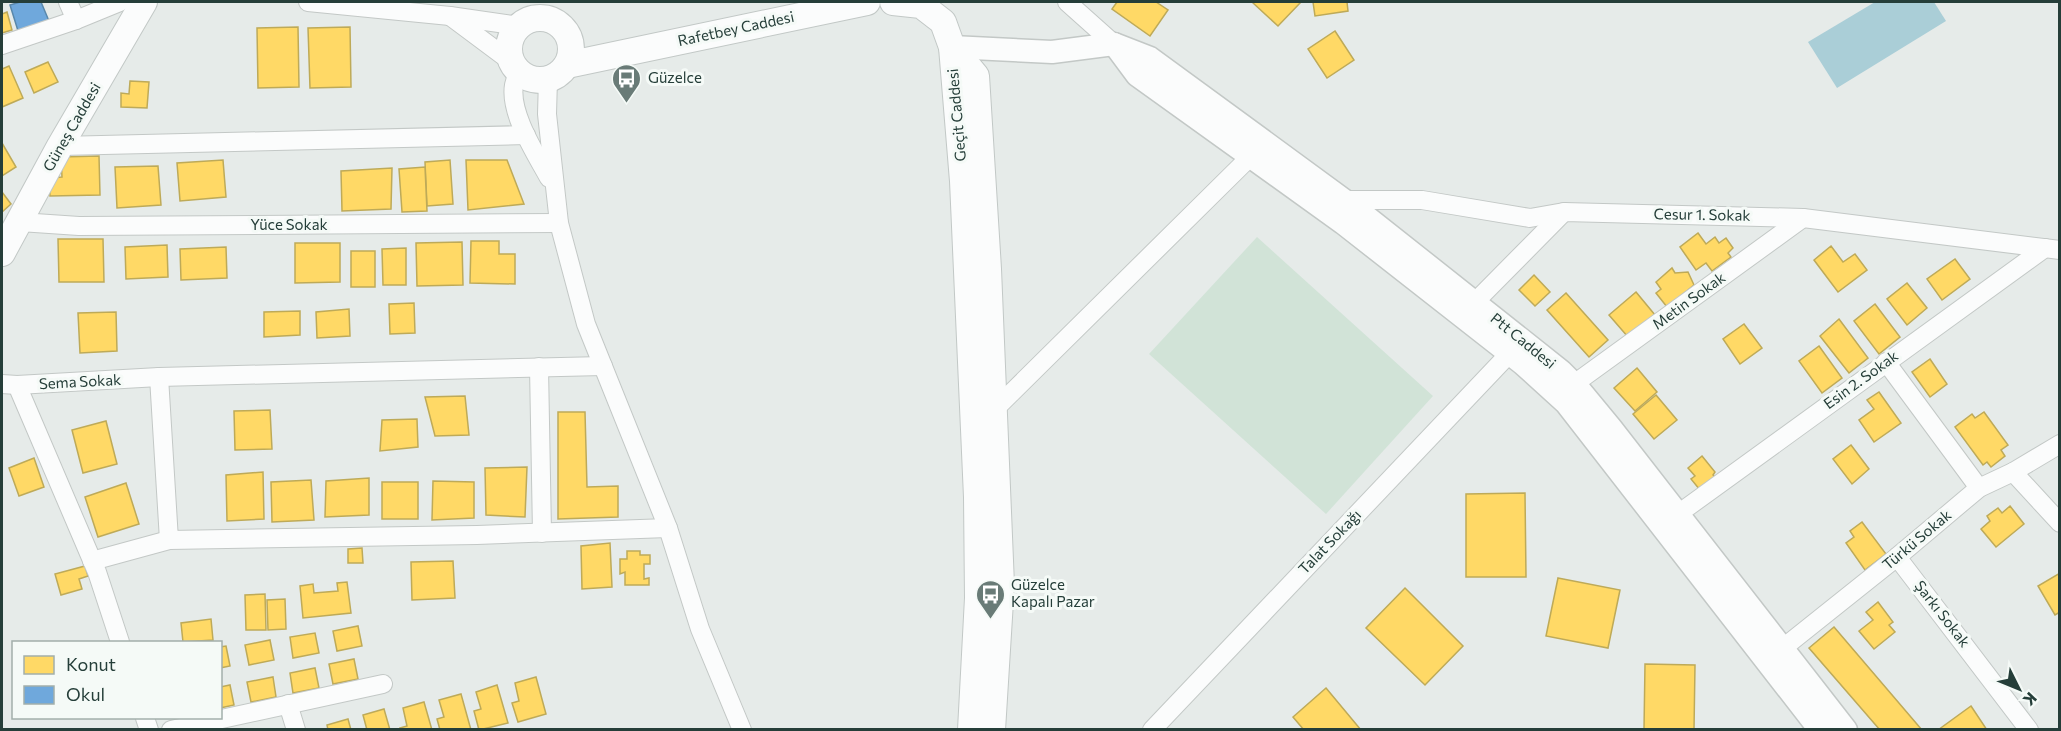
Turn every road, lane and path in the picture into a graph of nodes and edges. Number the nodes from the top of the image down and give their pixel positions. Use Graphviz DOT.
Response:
graph roads {
  1 [pos="68,2"];
  2 [pos="120,2"];
  3 [pos="144,2"];
  4 [pos="308,2"];
  5 [pos="867,2"];
  6 [pos="900,2"];
  7 [pos="1067,2"];
  8 [pos="450,16"];
  9 [pos="554,18"];
  10 [pos="76,20"];
  11 [pos="519,26"];
  12 [pos="1114,44"];
  13 [pos="2,45"];
  14 [pos="952,48"];
  15 [pos="606,57"];
  16 [pos="516,67"];
  17 [pos="557,72"];
  18 [pos="526,135"];
  19 [pos="60,146"];
  20 [pos="1251,156"];
  21 [pos="554,188"];
  22 [pos="1344,200"];
  23 [pos="1564,212"];
  24 [pos="1803,218"];
  25 [pos="20,222"];
  26 [pos="559,223"];
  27 [pos="2052,249"];
  28 [pos="2,253"];
  29 [pos="1475,302"];
  30 [pos="1509,354"];
  31 [pos="1886,362"];
  32 [pos="603,366"];
  33 [pos="539,367"];
  34 [pos="159,377"];
  35 [pos="9,384"];
  36 [pos="1574,384"];
  37 [pos="993,411"];
  38 [pos="2060,444"];
  39 [pos="2013,472"];
  40 [pos="1979,488"];
  41 [pos="1678,514"];
  42 [pos="2060,523"];
  43 [pos="668,528"];
  44 [pos="542,533"];
  45 [pos="169,540"];
  46 [pos="1897,557"];
  47 [pos="92,561"];
  48 [pos="120,641"];
  49 [pos="1783,648"];
  50 [pos="383,684"];
  51 [pos="288,704"];
  52 [pos="222,718"];
  53 [pos="218,719"];
  54 [pos="2021,726"];
  55 [pos="171,729"];
  56 [pos="296,729"];
  57 [pos="742,729"];
  58 [pos="971,729"];
  59 [pos="992,729"];
  60 [pos="1152,729"];
  61 [pos="1820,729"];
  62 [pos="1846,729"];
  1 -- 10 [label="street"];
  2 -- 10 [label="street"];
  3 -- 19 [label="main road, Güneş Caddesi"];
  4 -- 8 [label="street"];
  5 -- 15 [label="main road, Rafetbey Caddesi"];
  6 -- 14 [label="main road"];
  7 -- 12 [label="street, Ptt Caddesi"];
  8 -- 11 [label="street"];
  8 -- 16 [label="street"];
  9 -- 11 [label="main road"];
  9 -- 15 [label="main road"];
  9 -- 17 [label="main road"];
  10 -- 13 [label="street"];
  11 -- 16 [label="main road"];
  12 -- 14 [label="street"];
  12 -- 20 [label="street, Ptt Caddesi"];
  12 -- 22 [label="street, Ptt Caddesi"];
  14 -- 37 [label="main road, Geçit Caddesi"];
  14 -- 58 [label="main road, Geçit Caddesi"];
  15 -- 17 [label="main road, Rafetbey Caddesi"];
  16 -- 17 [label="main road"];
  16 -- 18 [label="street"];
  17 -- 21 [label="street"];
  18 -- 19 [label="street"];
  18 -- 21 [label="street"];
  19 -- 25 [label="main road, Güneş Caddesi"];
  20 -- 30 [label="street, Ptt Caddesi"];
  20 -- 37 [label="street"];
  21 -- 26 [label="street"];
  22 -- 23 [label="street, Cesur 1. Sokak"];
  22 -- 29 [label="street, Ptt Caddesi"];
  23 -- 24 [label="street, Cesur 1. Sokak"];
  23 -- 29 [label="street"];
  24 -- 27 [label="street, Cesur 1. Sokak"];
  24 -- 36 [label="street, Metin Sokak"];
  25 -- 26 [label="street, Yüce Sokak"];
  25 -- 28 [label="main road, Güneş Caddesi"];
  26 -- 32 [label="street"];
  27 -- 31 [label="street, Esin 2. Sokak"];
  29 -- 36 [label="street, Ptt Caddesi"];
  30 -- 60 [label="street, Talat Sokağı"];
  30 -- 61 [label="street, Ptt Caddesi"];
  31 -- 40 [label="street"];
  31 -- 41 [label="street, Esin 2. Sokak"];
  32 -- 33 [label="street, Sema Sokak"];
  32 -- 43 [label="street"];
  33 -- 34 [label="street, Sema Sokak"];
  33 -- 44 [label="street"];
  34 -- 35 [label="street, Sema Sokak"];
  34 -- 45 [label="street"];
  35 -- 47 [label="street"];
  36 -- 41 [label="street, Ptt Caddesi"];
  37 -- 59 [label="main road, Geçit Caddesi"];
  38 -- 39 [label="street, Türkü Sokak"];
  39 -- 40 [label="street, Türkü Sokak"];
  39 -- 42 [label="street"];
  40 -- 46 [label="street, Türkü Sokak"];
  41 -- 49 [label="street, Ptt Caddesi"];
  43 -- 44 [label="street"];
  43 -- 57 [label="street"];
  44 -- 45 [label="street"];
  45 -- 47 [label="street"];
  46 -- 49 [label="street, Türkü Sokak"];
  46 -- 54 [label="street, Şarkı Sokak"];
  47 -- 48 [label="street"];
  49 -- 62 [label="street, Ptt Caddesi"];
  50 -- 51 [label="street"];
  51 -- 52 [label="street"];
  51 -- 56 [label="street"];
  53 -- 55 [label="street"];
}
